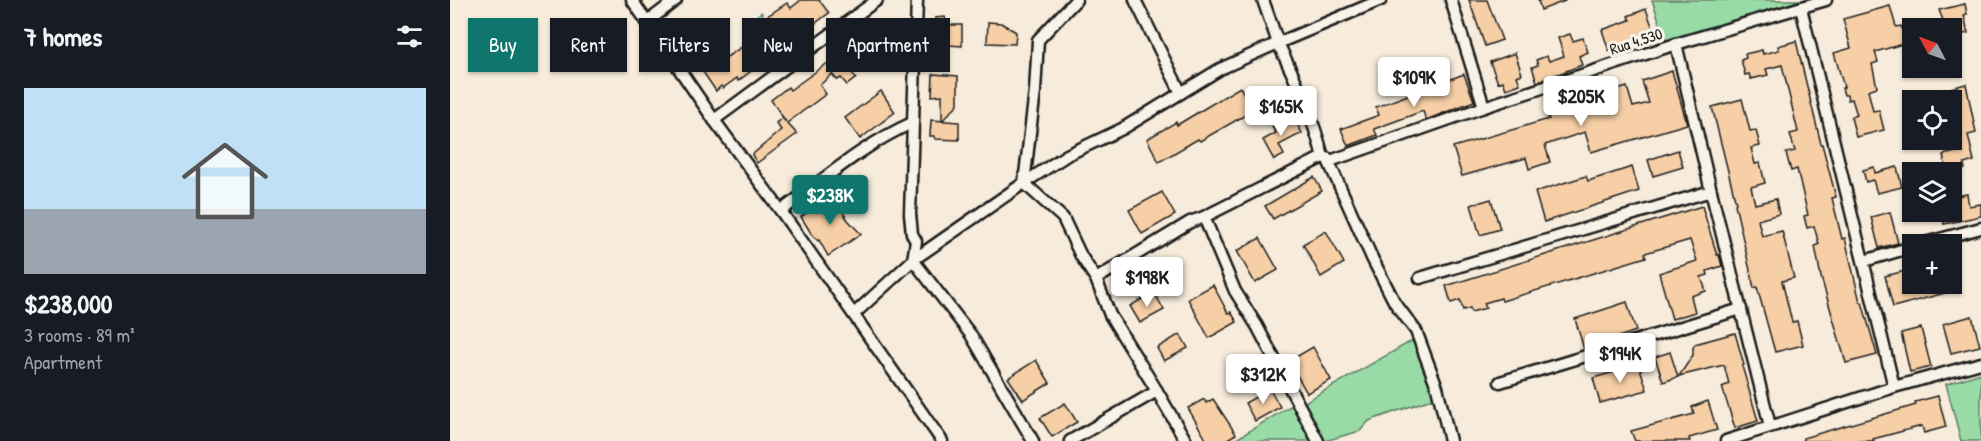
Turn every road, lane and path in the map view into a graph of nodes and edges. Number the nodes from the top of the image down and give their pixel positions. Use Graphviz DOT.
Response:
graph roads {
  1 [pos="632,0"];
  2 [pos="676,0"];
  3 [pos="877,0"];
  4 [pos="917,0"];
  5 [pos="1076,0"];
  6 [pos="1135,0"];
  7 [pos="1263,0"];
  8 [pos="1381,0"];
  9 [pos="1452,0"];
  10 [pos="1826,0"];
  11 [pos="1801,8"];
  12 [pos="644,18"];
  13 [pos="652,18"];
  14 [pos="1278,43"];
  15 [pos="1677,44"];
  16 [pos="681,72"];
  17 [pos="1181,93"];
  18 [pos="1484,107"];
  19 [pos="714,120"];
  20 [pos="912,123"];
  21 [pos="1327,159"];
  22 [pos="1024,183"];
  23 [pos="1711,191"];
  24 [pos="781,211"];
  25 [pos="1204,217"];
  26 [pos="1981,228"];
  27 [pos="1958,234"];
  28 [pos="1902,250"];
  29 [pos="913,260"];
  30 [pos="1864,261"];
  31 [pos="1420,278"];
  32 [pos="1096,279"];
  33 [pos="1741,309"];
  34 [pos="854,314"];
  35 [pos="1981,363"];
  36 [pos="1500,381"];
  37 [pos="1894,387"];
  38 [pos="1157,391"];
  39 [pos="1770,426"];
  40 [pos="942,441"];
  41 [pos="1033,441"];
  42 [pos="1070,441"];
  43 [pos="1186,441"];
  44 [pos="1318,441"];
  45 [pos="1450,441"];
  46 [pos="1726,441"];
  1 -- 12 [label="street"];
  2 -- 13 [label="street"];
  3 -- 19 [label="street"];
  4 -- 20 [label="street"];
  5 -- 22 [label="street"];
  6 -- 17 [label="street"];
  7 -- 14 [label="street"];
  8 -- 14 [label="street"];
  9 -- 18 [label="street"];
  10 -- 11 [label="street, Rua 4.530"];
  11 -- 15 [label="street, Rua 4.530"];
  11 -- 30 [label="street"];
  14 -- 17 [label="street"];
  14 -- 21 [label="street"];
  15 -- 18 [label="street, Rua 4.530"];
  15 -- 23 [label="street"];
  16 -- 19 [label="street"];
  17 -- 22 [label="street"];
  18 -- 21 [label="street, Rua 4.530"];
  19 -- 24 [label="street"];
  20 -- 24 [label="street"];
  20 -- 29 [label="street"];
  21 -- 25 [label="street, Rua 4.530"];
  21 -- 45 [label="street"];
  22 -- 29 [label="street"];
  22 -- 32 [label="street"];
  23 -- 31 [label="street"];
  23 -- 33 [label="street"];
  24 -- 34 [label="street"];
  25 -- 32 [label="street, Rua 4.530"];
  25 -- 44 [label="street"];
  26 -- 27 [label="street"];
  28 -- 30 [label="street"];
  29 -- 34 [label="street"];
  29 -- 41 [label="street"];
  30 -- 37 [label="street"];
  32 -- 38 [label="street"];
  33 -- 36 [label="street"];
  33 -- 39 [label="street"];
  34 -- 40 [label="street"];
  35 -- 37 [label="street"];
  37 -- 39 [label="street"];
  38 -- 42 [label="street"];
  38 -- 43 [label="street"];
  39 -- 46 [label="street"];
}
